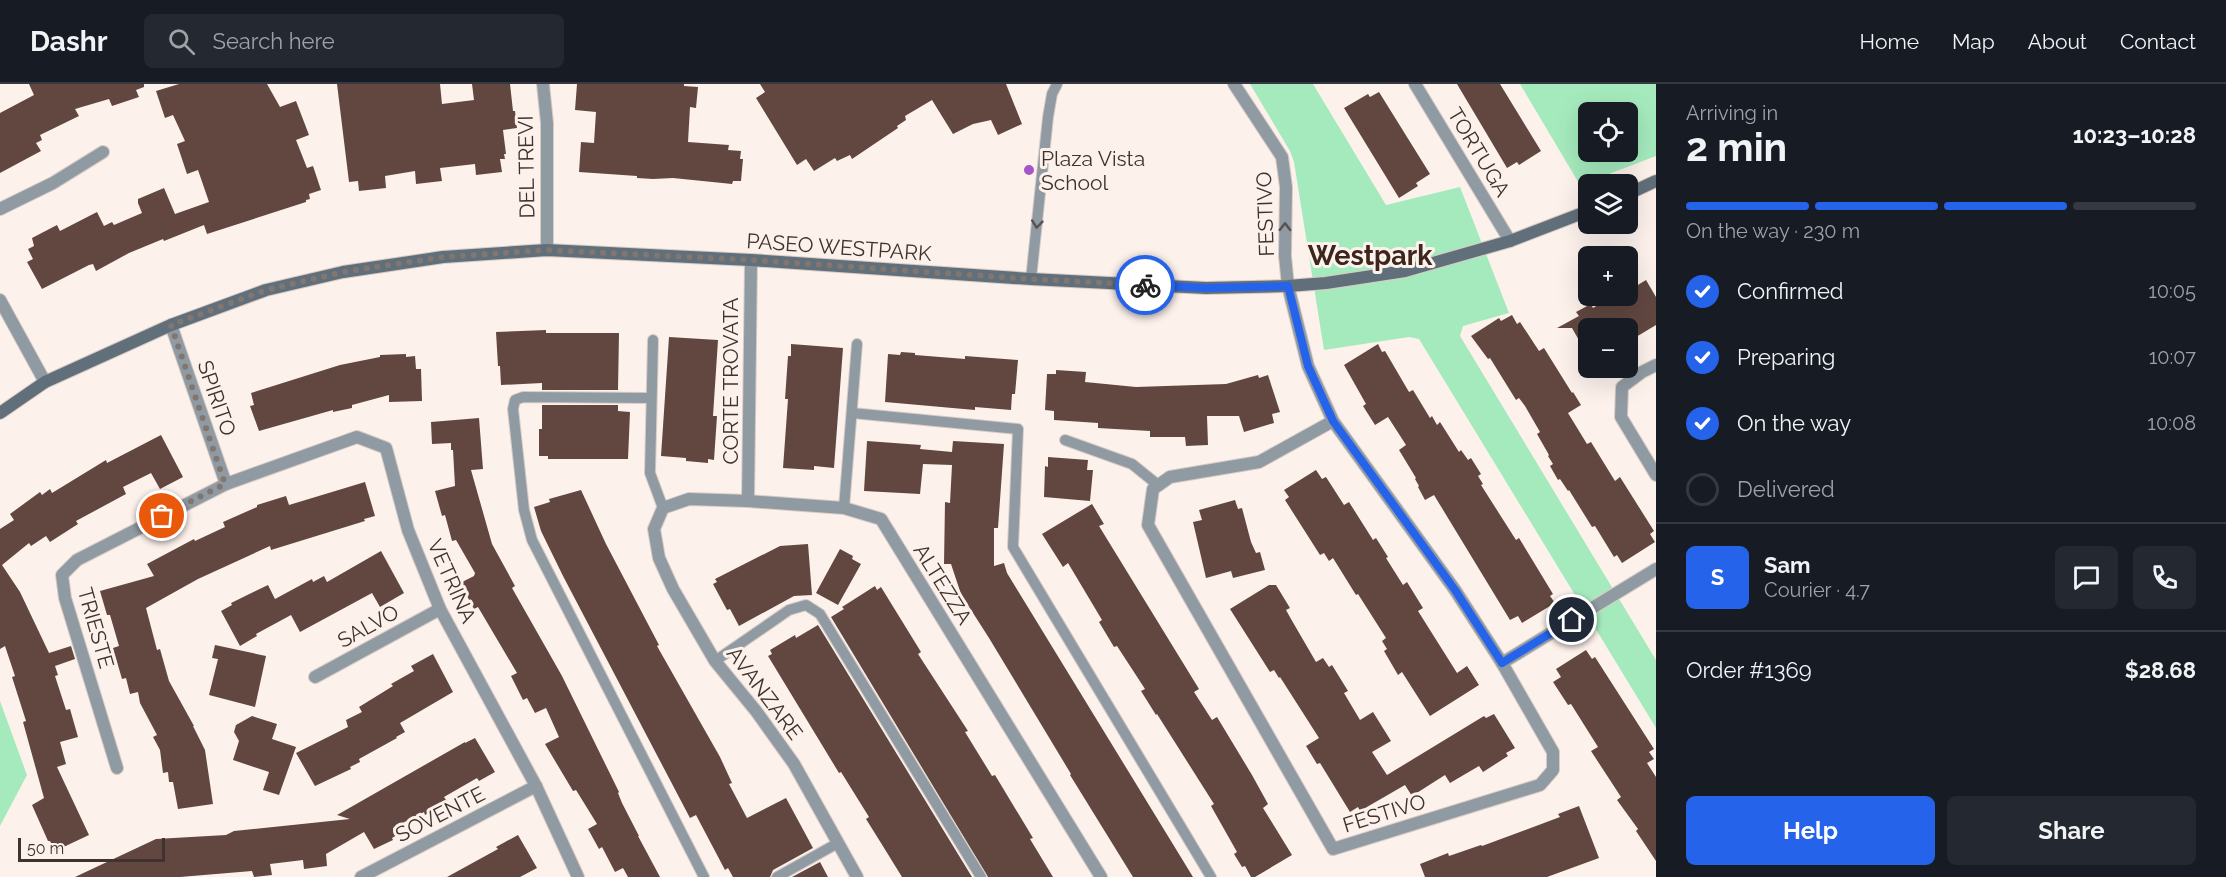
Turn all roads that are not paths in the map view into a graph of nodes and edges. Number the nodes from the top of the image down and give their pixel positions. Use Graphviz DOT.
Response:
graph roads {
  1 [pos="543,84"];
  2 [pos="1057,84"];
  3 [pos="1234,84"];
  4 [pos="1415,84"];
  5 [pos="103,152"];
  6 [pos="1656,181"];
  7 [pos="1638,189"];
  8 [pos="0,210"];
  9 [pos="1578,215"];
  10 [pos="1510,241"];
  11 [pos="547,250"];
  12 [pos="751,260"];
  13 [pos="1031,279"];
  14 [pos="1288,286"];
  15 [pos="0,300"];
  16 [pos="171,325"];
  17 [pos="652,340"];
  18 [pos="857,344"];
  19 [pos="1656,366"];
  20 [pos="45,382"];
  21 [pos="650,398"];
  22 [pos="0,412"];
  23 [pos="852,413"];
  24 [pos="1333,421"];
  25 [pos="1065,440"];
  26 [pos="1656,475"];
  27 [pos="225,484"];
  28 [pos="1158,485"];
  29 [pos="748,501"];
  30 [pos="663,508"];
  31 [pos="844,508"];
  32 [pos="1656,569"];
  33 [pos="440,609"];
  34 [pos="715,661"];
  35 [pos="1502,663"];
  36 [pos="315,677"];
  37 [pos="117,768"];
  38 [pos="536,786"];
  39 [pos="838,843"];
  40 [pos="361,877"];
  41 [pos="578,877"];
  42 [pos="704,877"];
  43 [pos="777,877"];
  44 [pos="857,877"];
  45 [pos="981,877"];
  46 [pos="1101,877"];
  47 [pos="1211,877"];
  1 -- 11 [label="street, DEL TREVI"];
  2 -- 13 [label="lane, one-way"];
  14 -- 3 [label="street, FESTIVO, one-way"];
  4 -- 10 [label="street, TORTUGA"];
  5 -- 8 [label="street"];
  6 -- 7 [label="street"];
  9 -- 10 [label="street, PASEO WESTPARK"];
  10 -- 14 [label="street, PASEO WESTPARK"];
  11 -- 12 [label="street, PASEO WESTPARK"];
  11 -- 16 [label="street, PASEO WESTPARK"];
  12 -- 13 [label="street, PASEO WESTPARK"];
  12 -- 29 [label="street, CORTE TROVATA"];
  13 -- 14 [label="street, PASEO WESTPARK"];
  14 -- 24 [label="street, FESTIVO"];
  15 -- 20 [label="street"];
  16 -- 20 [label="street, PASEO WESTPARK"];
  16 -- 27 [label="street, SPIRITO"];
  17 -- 21 [label="lane"];
  18 -- 23 [label="lane"];
  19 -- 26 [label="street"];
  20 -- 22 [label="street, PASEO WESTPARK"];
  21 -- 30 [label="lane"];
  21 -- 42 [label="lane"];
  23 -- 31 [label="lane"];
  23 -- 47 [label="lane"];
  24 -- 28 [label="street"];
  24 -- 35 [label="street, FESTIVO"];
  25 -- 28 [label="lane"];
  27 -- 33 [label="street, VETRINA"];
  27 -- 37 [label="street, TRIESTE"];
  28 -- 35 [label="street, FESTIVO"];
  29 -- 30 [label="street, ALTEZZA"];
  29 -- 31 [label="street, ALTEZZA"];
  30 -- 34 [label="street, AVANZARE"];
  31 -- 46 [label="street, ALTEZZA"];
  32 -- 35 [label="street"];
  33 -- 36 [label="street, SALVO"];
  33 -- 38 [label="street, VETRINA"];
  34 -- 39 [label="street, AVANZARE"];
  34 -- 45 [label="lane"];
  38 -- 40 [label="street, SOVENTE"];
  38 -- 41 [label="street, VETRINA"];
  39 -- 43 [label="lane"];
  39 -- 44 [label="street, AVANZARE"];
}
